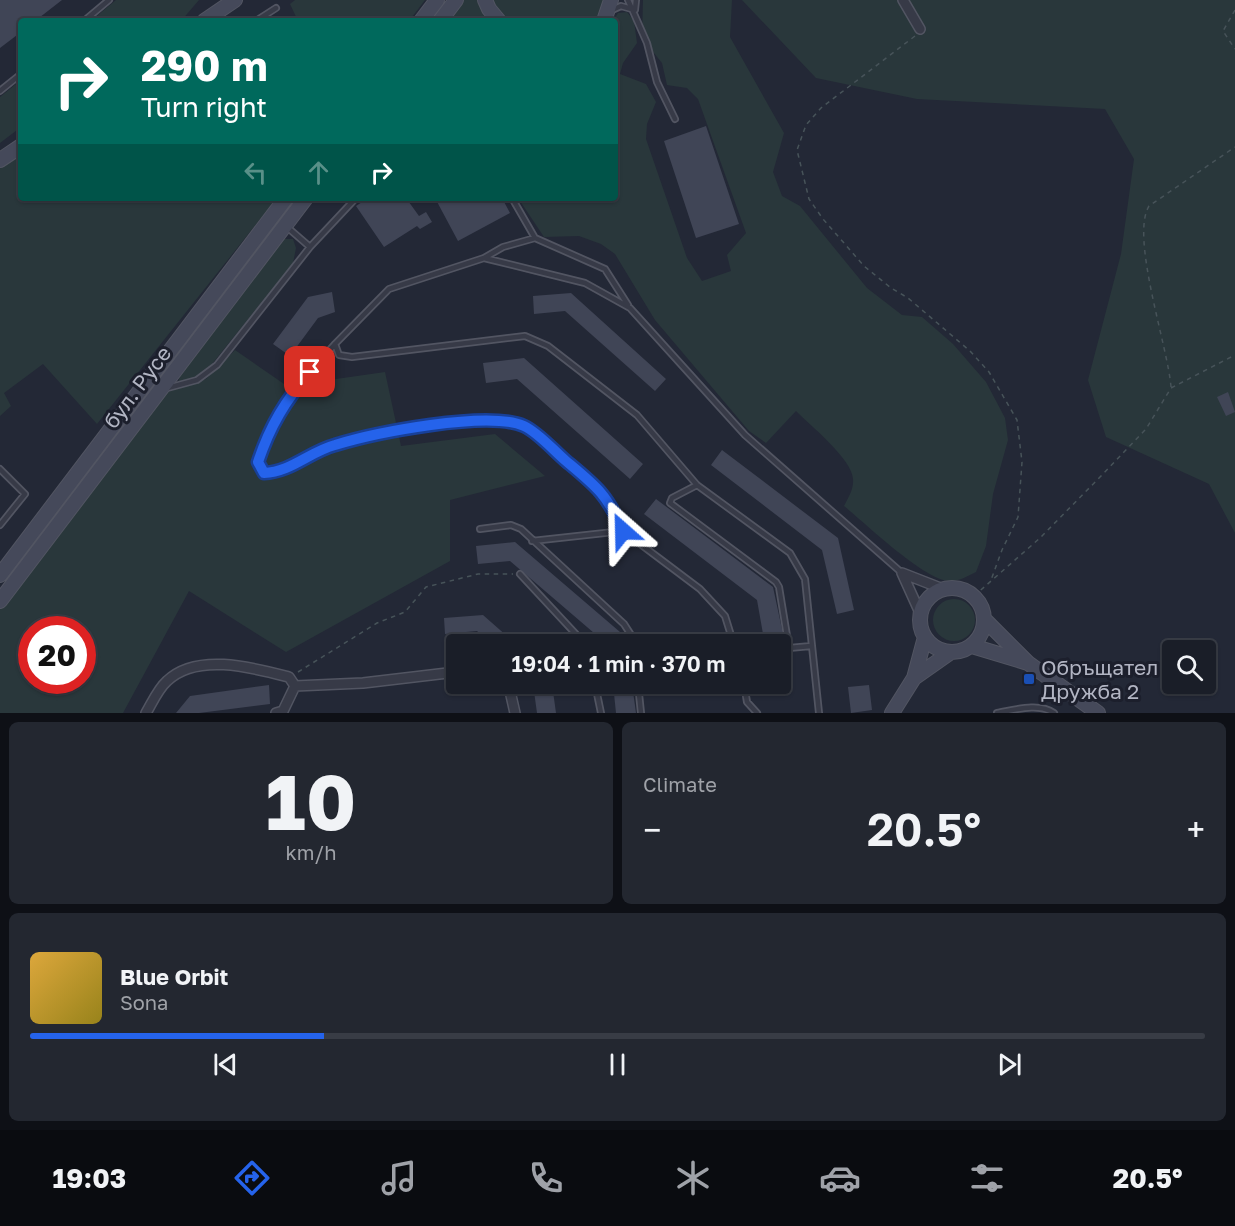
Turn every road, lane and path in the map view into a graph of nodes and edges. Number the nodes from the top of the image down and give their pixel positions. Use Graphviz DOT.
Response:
graph roads {
  1 [pos="109,0"];
  2 [pos="234,0"];
  3 [pos="437,0"];
  4 [pos="456,0"];
  5 [pos="485,0"];
  6 [pos="628,0"];
  7 [pos="636,0"];
  8 [pos="903,0"];
  9 [pos="276,8"];
  10 [pos="608,10"];
  11 [pos="635,10"];
  12 [pos="1235,10"];
  13 [pos="88,18"];
  14 [pos="208,18"];
  15 [pos="261,18"];
  16 [pos="423,18"];
  17 [pos="442,18"];
  18 [pos="497,18"];
  19 [pos="920,29"];
  20 [pos="1235,49"];
  21 [pos="18,77"];
  22 [pos="0,92"];
  23 [pos="675,119"];
  24 [pos="1235,147"];
  25 [pos="18,148"];
  26 [pos="0,160"];
  27 [pos="284,201"];
  28 [pos="304,201"];
  29 [pos="353,201"];
  30 [pos="514,201"];
  31 [pos="285,226"];
  32 [pos="535,238"];
  33 [pos="310,247"];
  34 [pos="484,258"];
  35 [pos="630,308"];
  36 [pos="335,344"];
  37 [pos="1235,355"];
  38 [pos="1171,388"];
  39 [pos="161,389"];
  40 [pos="0,470"];
  41 [pos="697,485"];
  42 [pos="0,525"];
  43 [pos="480,529"];
  44 [pos="623,531"];
  45 [pos="532,541"];
  46 [pos="902,573"];
  47 [pos="520,574"];
  48 [pos="0,575"];
  49 [pos="991,580"];
  50 [pos="943,589"];
  51 [pos="974,596"];
  52 [pos="0,601"];
  53 [pos="921,615"];
  54 [pos="985,620"];
  55 [pos="576,634"];
  56 [pos="630,634"];
  57 [pos="731,634"];
  58 [pos="925,637"];
  59 [pos="811,646"];
  60 [pos="972,646"];
  61 [pos="951,652"];
  62 [pos="1028,663"];
  63 [pos="446,673"];
  64 [pos="289,677"];
  65 [pos="914,678"];
  66 [pos="295,686"];
  67 [pos="511,694"];
  68 [pos="597,694"];
  69 [pos="639,694"];
  70 [pos="746,694"];
  71 [pos="146,713"];
  72 [pos="276,713"];
  73 [pos="515,713"];
  74 [pos="601,713"];
  75 [pos="641,713"];
  76 [pos="757,713"];
  77 [pos="819,713"];
  78 [pos="892,713"];
  79 [pos="997,713"];
  80 [pos="1054,713"];
  81 [pos="1098,713"];
  1 -- 13 [label="lane"];
  2 -- 14 [label="main road"];
  3 -- 16 [label="main road"];
  4 -- 17 [label="main road"];
  5 -- 18 [label="main road"];
  6 -- 11 [label="lane"];
  7 -- 11 [label="lane"];
  8 -- 19 [label="street"];
  9 -- 15 [label="lane"];
  10 -- 11 [label="lane"];
  11 -- 23 [label="lane"];
  12 -- 20 [label="path"];
  19 -- 49 [label="path"];
  21 -- 22 [label="lane"];
  24 -- 38 [label="path"];
  25 -- 26 [label="main road"];
  27 -- 48 [label="main road, бул. Русе"];
  28 -- 31 [label="main road, бул. Русе"];
  29 -- 33 [label="lane"];
  30 -- 32 [label="lane"];
  31 -- 33 [label="lane"];
  31 -- 39 [label="main road, бул. Русе"];
  32 -- 34 [label="lane"];
  32 -- 35 [label="lane"];
  33 -- 39 [label="lane"];
  34 -- 35 [label="lane"];
  34 -- 36 [label="lane"];
  35 -- 46 [label="lane"];
  36 -- 41 [label="lane"];
  36 -- 44 [label="lane"];
  37 -- 38 [label="path"];
  38 -- 49 [label="path"];
  39 -- 52 [label="main road, бул. Русе"];
  40 -- 42 [label="lane"];
  41 -- 59 [label="lane"];
  41 -- 59 [label="lane"];
  43 -- 45 [label="lane"];
  44 -- 45 [label="lane"];
  44 -- 57 [label="lane"];
  45 -- 56 [label="lane"];
  46 -- 50 [label="street"];
  46 -- 53 [label="street"];
  47 -- 55 [label="lane"];
  47 -- 64 [label="path"];
  49 -- 51 [label="path"];
  50 -- 51 [label="main road"];
  50 -- 53 [label="main road"];
  51 -- 54 [label="main road"];
  53 -- 58 [label="main road"];
  54 -- 60 [label="main road"];
  54 -- 62 [label="main road"];
  58 -- 61 [label="main road"];
  58 -- 65 [label="main road"];
  59 -- 77 [label="lane"];
  60 -- 61 [label="main road"];
  60 -- 62 [label="main road"];
  61 -- 65 [label="main road"];
  62 -- 81 [label="main road"];
  63 -- 66 [label="street"];
  64 -- 66 [label="street"];
  64 -- 71 [label="street"];
  65 -- 78 [label="main road"];
  66 -- 72 [label="street"];
  67 -- 73 [label="street"];
  68 -- 74 [label="lane"];
  69 -- 75 [label="lane"];
  70 -- 76 [label="lane"];
  79 -- 80 [label="lane"];
}
